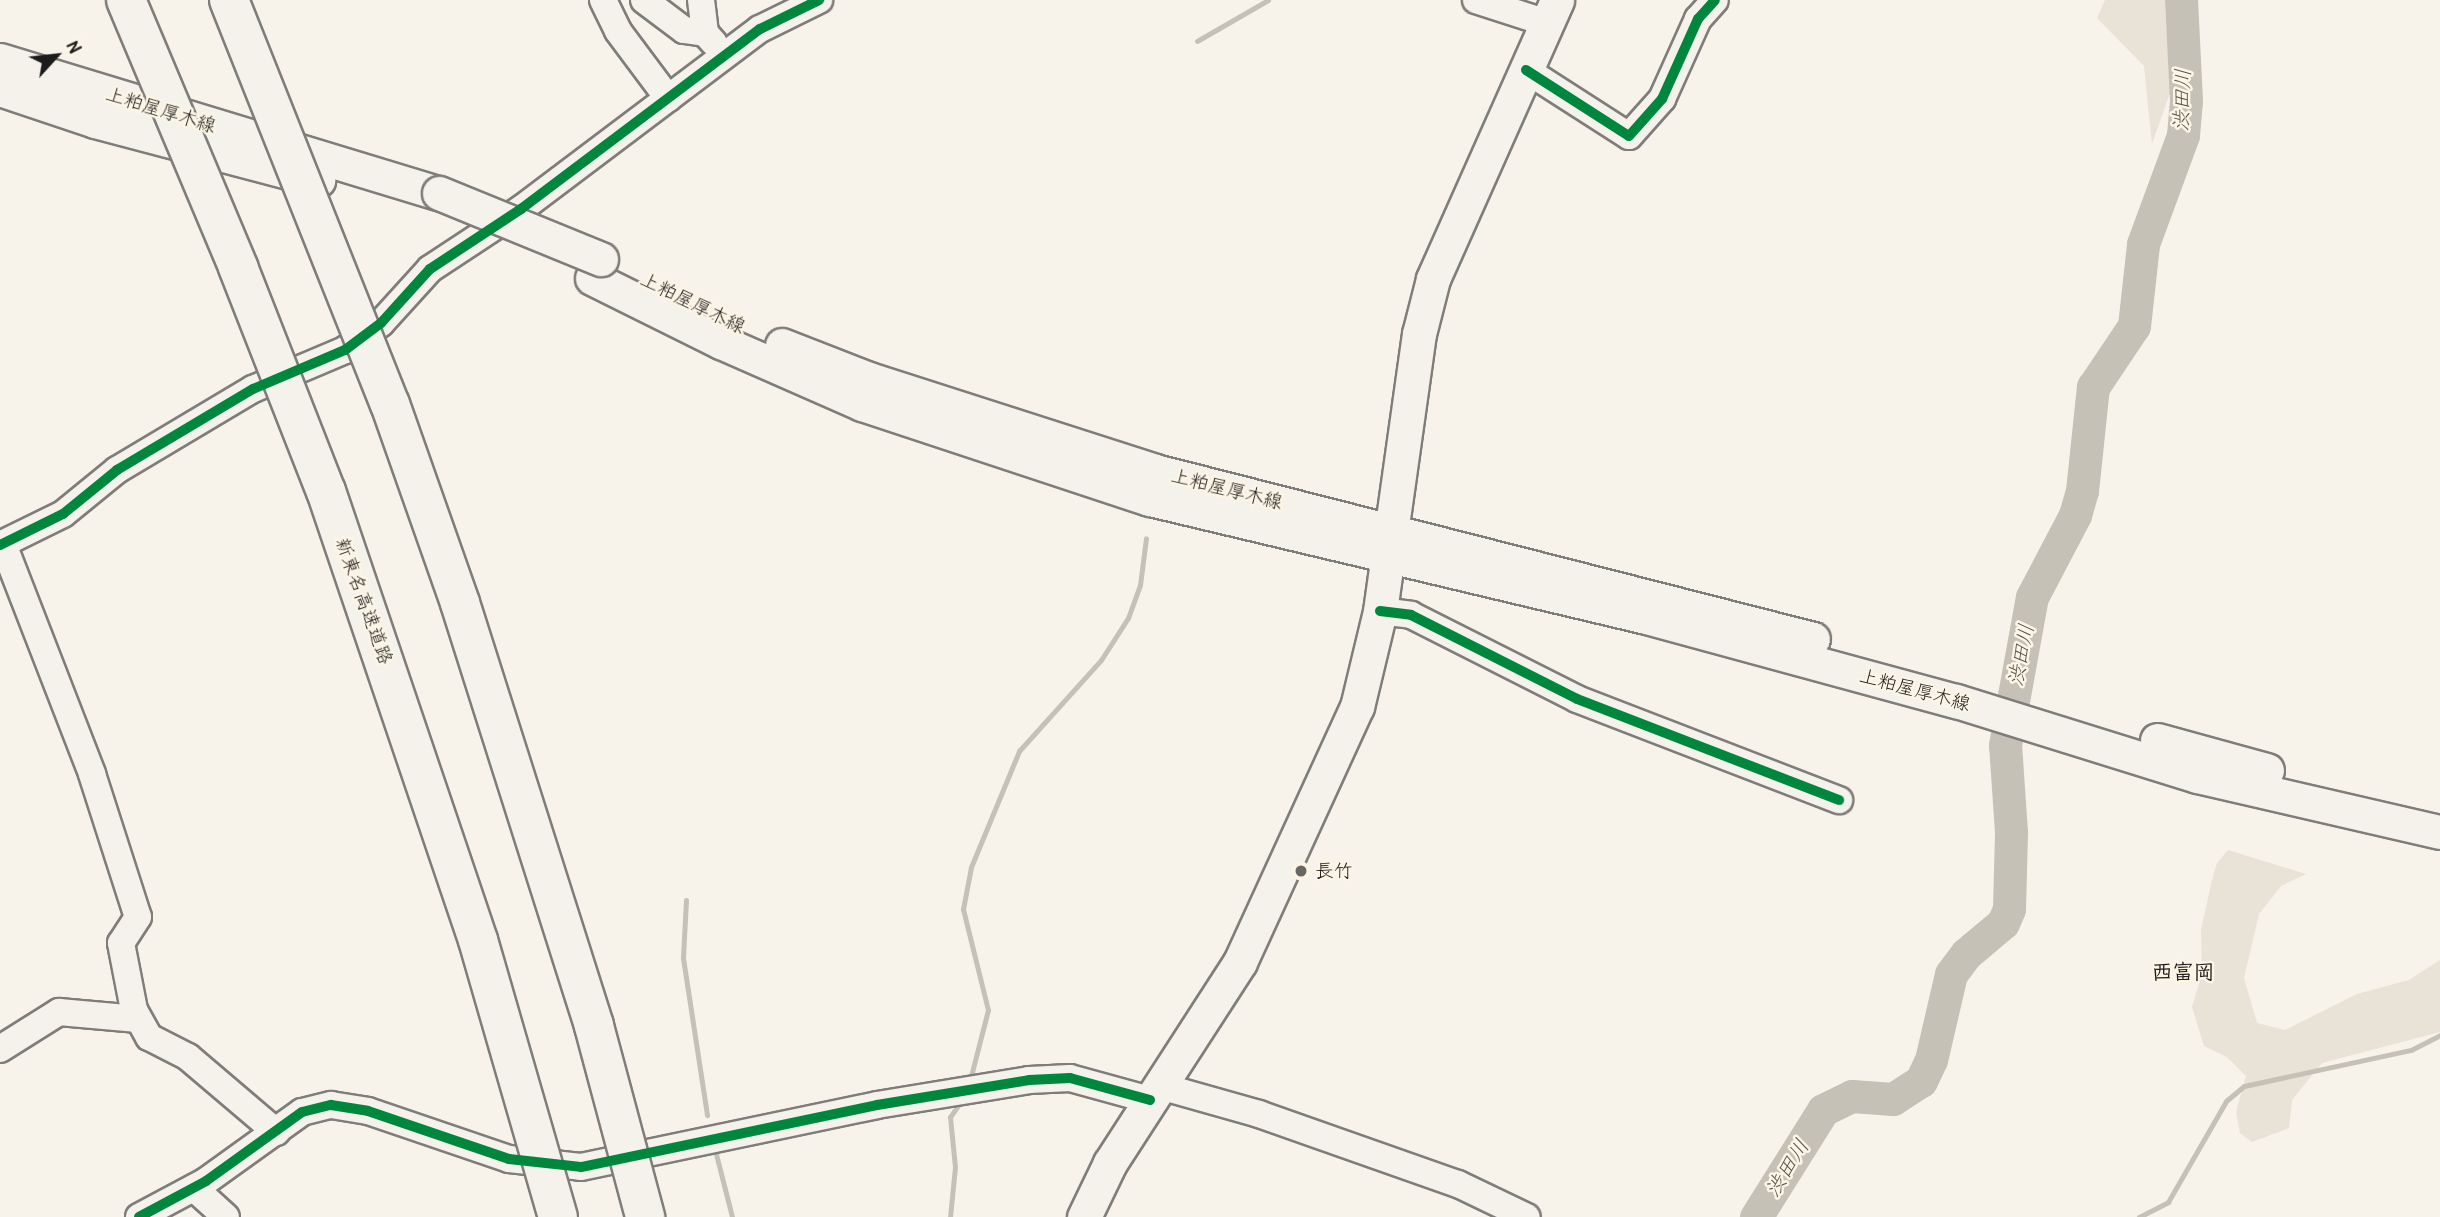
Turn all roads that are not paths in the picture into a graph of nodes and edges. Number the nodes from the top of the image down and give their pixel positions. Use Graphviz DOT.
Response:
graph roads {
  1 [pos="126,0"];
  2 [pos="229,0"];
  3 [pos="603,0"];
  4 [pos="644,0"];
  5 [pos="701,0"];
  6 [pos="819,0"];
  7 [pos="1476,0"];
  8 [pos="1715,0"];
  9 [pos="1552,12"];
  10 [pos="705,33"];
  11 [pos="725,54"];
  12 [pos="0,60"];
  13 [pos="1526,70"];
  14 [pos="0,89"];
  15 [pos="667,98"];
  16 [pos="435,204"];
  17 [pos="2,544"];
  18 [pos="1389,544"];
  19 [pos="1380,611"];
  20 [pos="2046,717"];
  21 [pos="1839,800"];
  22 [pos="2440,809"];
  23 [pos="2440,832"];
  24 [pos="138,1019"];
  25 [pos="0,1049"];
  26 [pos="1155,1093"];
  27 [pos="275,1132"];
  28 [pos="194,1188"];
  29 [pos="139,1217"];
  30 [pos="226,1217"];
  31 [pos="558,1217"];
  32 [pos="645,1217"];
  33 [pos="1084,1217"];
  34 [pos="1527,1217"];
  1 -- 31 [label="highway, 新東名高速道路, bridge"];
  2 -- 32 [label="highway, bridge"];
  3 -- 15 [label="street"];
  4 -- 10 [label="street"];
  5 -- 10 [label="street"];
  6 -- 11 [label="street"];
  7 -- 9 [label="street"];
  8 -- 13 [label="street"];
  9 -- 13 [label="main road"];
  10 -- 11 [label="street"];
  11 -- 15 [label="street"];
  12 -- 16 [label="main road, 上粕屋厚木線"];
  13 -- 18 [label="main road"];
  14 -- 16 [label="main road, 上粕屋厚木線"];
  15 -- 17 [label="street"];
  16 -- 18 [label="main road, 上粕屋厚木線"];
  17 -- 24 [label="street"];
  18 -- 19 [label="main road"];
  18 -- 20 [label="main road, 上粕屋厚木線"];
  19 -- 21 [label="street"];
  19 -- 26 [label="main road"];
  20 -- 22 [label="main road, 上粕屋厚木線"];
  20 -- 23 [label="main road, 上粕屋厚木線"];
  24 -- 25 [label="street"];
  24 -- 27 [label="street"];
  26 -- 27 [label="street"];
  26 -- 33 [label="main road"];
  26 -- 34 [label="street"];
  27 -- 28 [label="street"];
  28 -- 29 [label="street"];
  28 -- 30 [label="street"];
}
